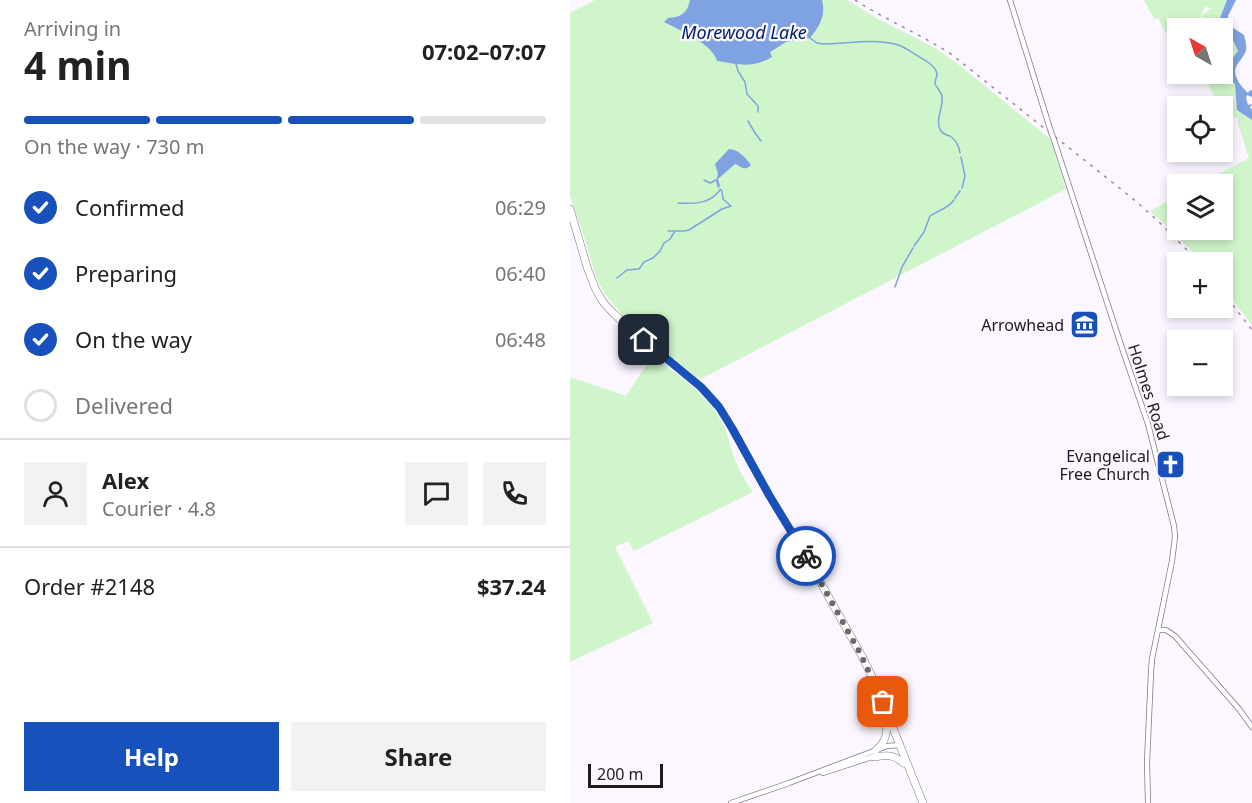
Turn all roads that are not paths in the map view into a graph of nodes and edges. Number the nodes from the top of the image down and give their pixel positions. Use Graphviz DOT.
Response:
graph roads {
  1 [pos="1010,0"];
  2 [pos="570,209"];
  3 [pos="1158,630"];
  4 [pos="863,658"];
  5 [pos="886,721"];
  6 [pos="1252,727"];
  7 [pos="898,746"];
  8 [pos="875,753"];
  9 [pos="903,763"];
  10 [pos="731,803"];
  11 [pos="922,803"];
  12 [pos="1148,803"];
  1 -- 3 [label="street, Holmes Road, bridge"];
  2 -- 4 [label="highway"];
  3 -- 6 [label="street"];
  3 -- 12 [label="street, Holmes Road"];
  4 -- 5 [label="highway"];
  4 -- 7 [label="highway"];
  5 -- 7 [label="highway"];
  5 -- 8 [label="highway"];
  7 -- 8 [label="street"];
  7 -- 9 [label="highway"];
  7 -- 11 [label="highway"];
  8 -- 9 [label="highway"];
  8 -- 10 [label="street"];
  9 -- 11 [label="highway"];
}
